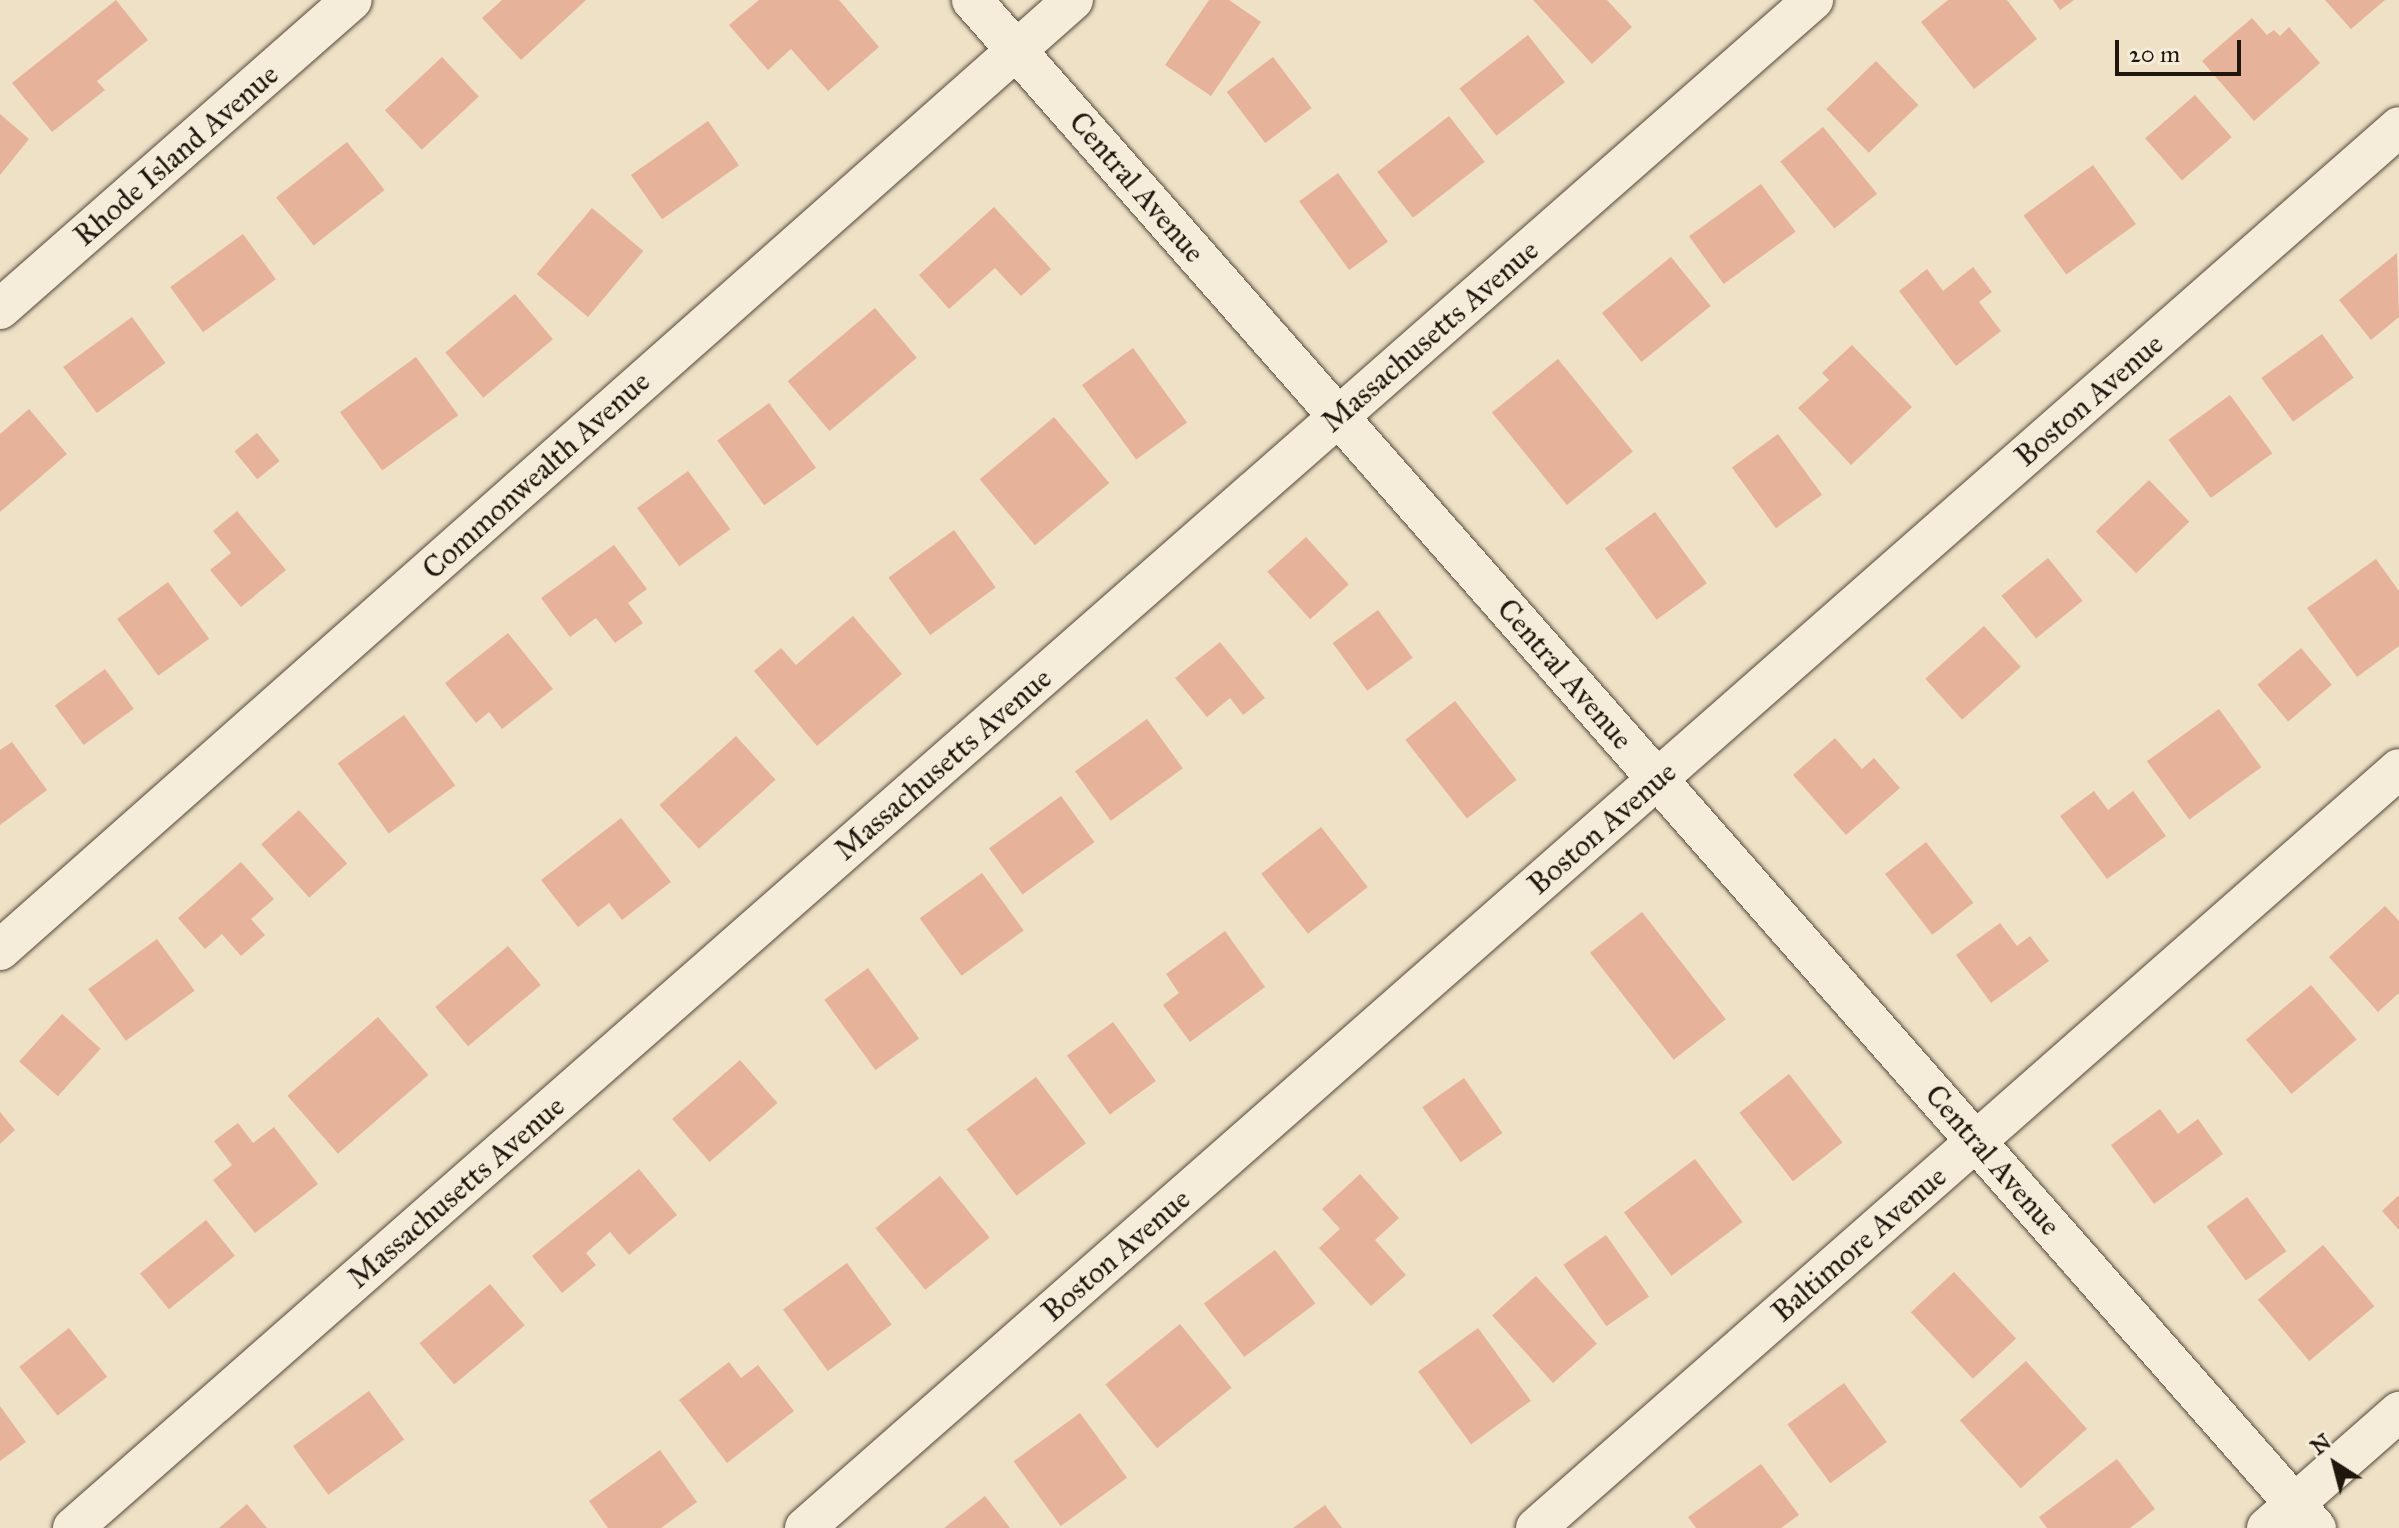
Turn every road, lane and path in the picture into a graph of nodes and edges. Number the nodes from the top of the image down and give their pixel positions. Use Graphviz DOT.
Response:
graph roads {
  1 [pos="352,0"];
  2 [pos="972,0"];
  3 [pos="1073,0"];
  4 [pos="1813,0"];
  5 [pos="1016,50"];
  6 [pos="2399,127"];
  7 [pos="0,309"];
  8 [pos="1338,417"];
  9 [pos="2399,769"];
  10 [pos="1658,779"];
  11 [pos="0,950"];
  12 [pos="1976,1141"];
  13 [pos="2399,1412"];
  14 [pos="2292,1520"];
  15 [pos="73,1528"];
  16 [pos="805,1528"];
  17 [pos="1536,1528"];
  1 -- 7 [label="street, Rhode Island Avenue"];
  2 -- 5 [label="street, Central Avenue"];
  3 -- 5 [label="street, Commonwealth Avenue"];
  4 -- 8 [label="street, Massachusetts Avenue"];
  5 -- 8 [label="street, Central Avenue"];
  5 -- 11 [label="street, Commonwealth Avenue"];
  6 -- 10 [label="street, Boston Avenue"];
  8 -- 10 [label="street, Central Avenue"];
  8 -- 15 [label="street, Massachusetts Avenue"];
  9 -- 12 [label="street, Baltimore Avenue"];
  10 -- 12 [label="street, Central Avenue"];
  10 -- 16 [label="street, Boston Avenue"];
  12 -- 14 [label="street, Central Avenue"];
  12 -- 17 [label="street, Baltimore Avenue"];
  13 -- 14 [label="street"];
}
